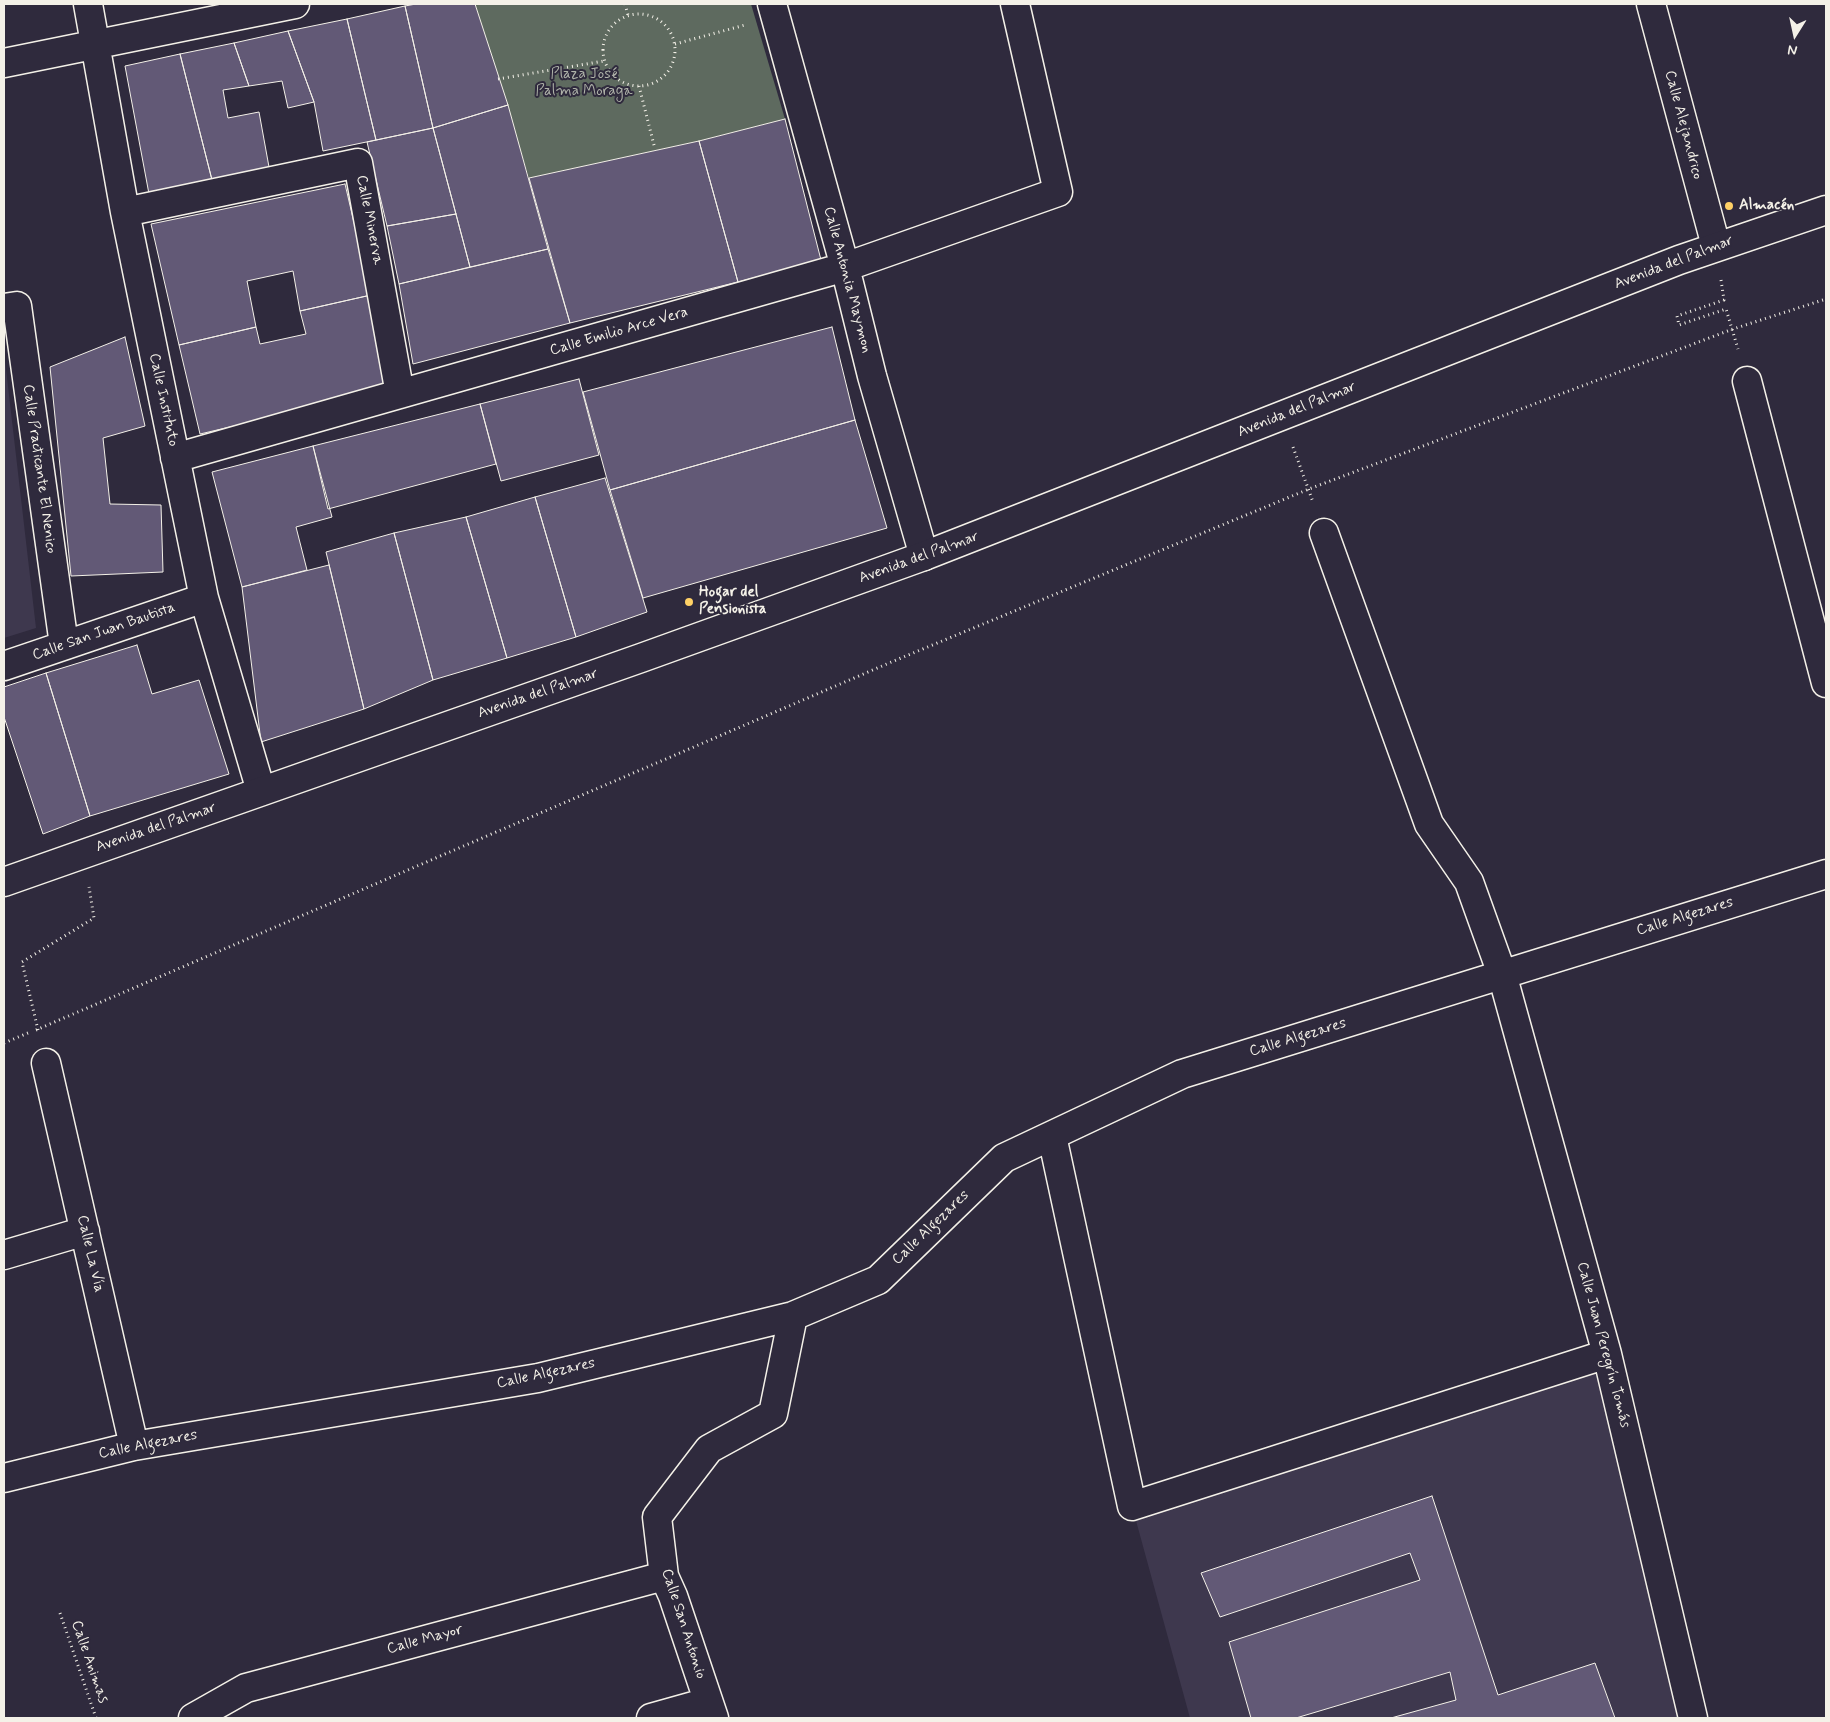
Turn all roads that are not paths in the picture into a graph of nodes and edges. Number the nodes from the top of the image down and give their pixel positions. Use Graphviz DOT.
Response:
graph roads {
  1 [pos="88,4"];
  2 [pos="295,4"];
  3 [pos="1015,4"];
  4 [pos="1651,4"];
  5 [pos="774,10"];
  6 [pos="96,44"];
  7 [pos="4,63"];
  8 [pos="1826,210"];
  9 [pos="125,212"];
  10 [pos="1716,246"];
  11 [pos="845,267"];
  12 [pos="4,308"];
  13 [pos="1747,381"];
  14 [pos="400,394"];
  15 [pos="175,458"];
  16 [pos="1324,533"];
  17 [pos="924,556"];
  18 [pos="204,598"];
  19 [pos="64,645"];
  20 [pos="4,666"];
  21 [pos="1826,682"];
  22 [pos="261,791"];
  23 [pos="1826,874"];
  24 [pos="4,882"];
  25 [pos="1502,974"];
  26 [pos="46,1063"];
  27 [pos="1052,1136"];
  28 [pos="85,1232"];
  29 [pos="4,1255"];
  30 [pos="793,1316"];
  31 [pos="1607,1354"];
  32 [pos="134,1446"];
  33 [pos="4,1478"];
  34 [pos="664,1576"];
  35 [pos="711,1710"];
  36 [pos="193,1718"];
  37 [pos="651,1718"];
  38 [pos="1693,1718"];
  1 -- 6 [label="street, Calle Instituto"];
  2 -- 6 [label="street"];
  3 -- 11 [label="street, Calle Emilio Arce Vera"];
  4 -- 10 [label="street, Calle Alejandrico"];
  5 -- 11 [label="street, Calle Antonia Maymon"];
  6 -- 7 [label="street"];
  6 -- 9 [label="street, Calle Instituto"];
  8 -- 10 [label="street, Avenida del Palmar"];
  9 -- 14 [label="street, Calle Minerva"];
  9 -- 15 [label="street, Calle Instituto"];
  10 -- 17 [label="street, Avenida del Palmar"];
  11 -- 14 [label="street, Calle Emilio Arce Vera"];
  11 -- 17 [label="street, Calle Antonia Maymon"];
  12 -- 19 [label="street, Calle Practicante El Nenico"];
  13 -- 21 [label="street"];
  14 -- 15 [label="street, Calle Emilio Arce Vera"];
  15 -- 18 [label="street, Calle Instituto"];
  16 -- 25 [label="street, Calle Juan Peregrín Tomás"];
  17 -- 22 [label="street, Avenida del Palmar"];
  18 -- 19 [label="street, Calle San Juan Bautista"];
  18 -- 22 [label="street, Calle Instituto"];
  19 -- 20 [label="street, Calle San Juan Bautista"];
  22 -- 24 [label="street, Avenida del Palmar"];
  23 -- 25 [label="street, Calle Algezares"];
  25 -- 27 [label="street, Calle Algezares"];
  25 -- 31 [label="street, Calle Juan Peregrín Tomás"];
  26 -- 28 [label="street, Calle La Vía"];
  27 -- 30 [label="street, Calle Algezares"];
  27 -- 31 [label="street"];
  28 -- 29 [label="street"];
  28 -- 32 [label="street, Calle La Vía"];
  30 -- 32 [label="street, Calle Algezares"];
  30 -- 34 [label="street, Calle San Antonio"];
  31 -- 38 [label="street, Calle Juan Peregrín Tomás"];
  32 -- 33 [label="street, Calle Algezares"];
  34 -- 35 [label="street, Calle San Antonio"];
  34 -- 36 [label="street, Calle Mayor"];
  35 -- 37 [label="street"];
}
